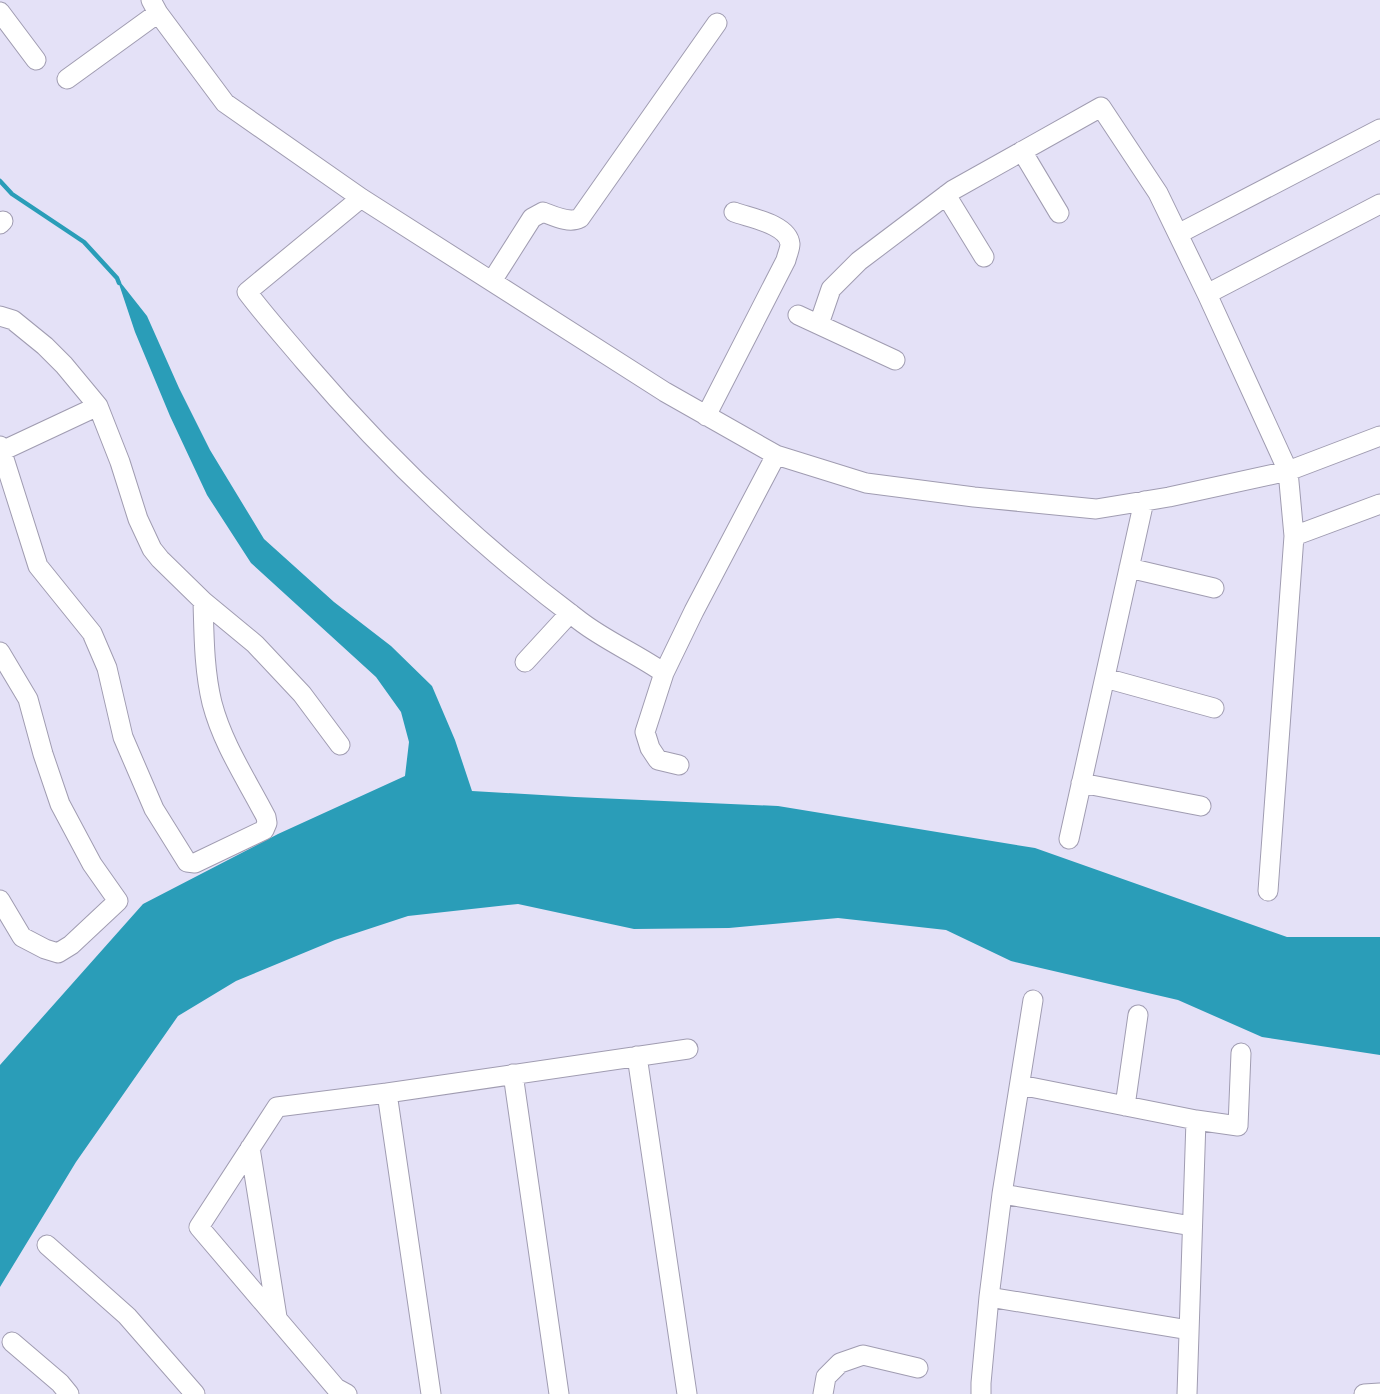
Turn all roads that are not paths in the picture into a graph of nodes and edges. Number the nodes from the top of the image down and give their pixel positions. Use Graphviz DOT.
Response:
graph roads {
  1 [pos="155,7"];
  2 [pos="0,12"];
  3 [pos="717,23"];
  4 [pos="36,60"];
  5 [pos="67,79"];
  6 [pos="1380,129"];
  7 [pos="1022,151"];
  8 [pos="946,195"];
  9 [pos="361,198"];
  10 [pos="1380,204"];
  11 [pos="734,212"];
  12 [pos="1059,213"];
  13 [pos="1178,234"];
  14 [pos="984,257"];
  15 [pos="492,281"];
  16 [pos="1207,294"];
  17 [pos="798,315"];
  18 [pos="0,316"];
  19 [pos="819,324"];
  20 [pos="894,360"];
  21 [pos="98,406"];
  22 [pos="706,416"];
  23 [pos="1380,436"];
  24 [pos="1,448"];
  25 [pos="776,455"];
  26 [pos="1288,471"];
  27 [pos="1144,501"];
  28 [pos="1380,504"];
  29 [pos="1294,536"];
  30 [pos="1129,568"];
  31 [pos="1214,588"];
  32 [pos="203,601"];
  33 [pos="570,613"];
  34 [pos="0,652"];
  35 [pos="525,662"];
  36 [pos="664,673"];
  37 [pos="1105,678"];
  38 [pos="1214,708"];
  39 [pos="340,745"];
  40 [pos="679,765"];
  41 [pos="1081,783"];
  42 [pos="1202,806"];
  43 [pos="1069,839"];
  44 [pos="1268,891"];
  45 [pos="0,900"];
  46 [pos="1033,1000"];
  47 [pos="1138,1015"];
  48 [pos="688,1049"];
  49 [pos="1242,1053"];
  50 [pos="637,1056"];
  51 [pos="513,1074"];
  52 [pos="1020,1085"];
  53 [pos="387,1093"];
  54 [pos="1125,1106"];
  55 [pos="1196,1120"];
  56 [pos="250,1148"];
  57 [pos="1002,1194"];
  58 [pos="1192,1226"];
  59 [pos="47,1245"];
  60 [pos="989,1297"];
  61 [pos="277,1317"];
  62 [pos="1189,1330"];
  63 [pos="12,1342"];
  64 [pos="918,1368"];
  65 [pos="1380,1393"];
  66 [pos="69,1394"];
  67 [pos="195,1394"];
  68 [pos="347,1394"];
  69 [pos="431,1394"];
  70 [pos="559,1394"];
  71 [pos="688,1394"];
  72 [pos="823,1394"];
  73 [pos="981,1394"];
  74 [pos="1187,1394"];
  75 [pos="1364,1394"];
  1 -- 5 [label="street"];
  1 -- 9 [label="street"];
  2 -- 4 [label="street"];
  3 -- 15 [label="street"];
  6 -- 13 [label="street"];
  7 -- 8 [label="street"];
  7 -- 12 [label="street"];
  7 -- 13 [label="street"];
  8 -- 14 [label="street"];
  8 -- 19 [label="street"];
  9 -- 15 [label="street"];
  9 -- 33 [label="street"];
  10 -- 16 [label="street"];
  11 -- 22 [label="street"];
  13 -- 16 [label="street"];
  15 -- 22 [label="street"];
  16 -- 26 [label="street"];
  17 -- 19 [label="street"];
  18 -- 21 [label="street"];
  19 -- 20 [label="street"];
  21 -- 24 [label="street"];
  21 -- 32 [label="street"];
  22 -- 25 [label="street"];
  23 -- 26 [label="street"];
  24 -- 32 [label="street"];
  25 -- 27 [label="street"];
  25 -- 36 [label="street"];
  26 -- 27 [label="street"];
  26 -- 29 [label="street"];
  27 -- 30 [label="street"];
  28 -- 29 [label="street"];
  29 -- 44 [label="street"];
  30 -- 31 [label="street"];
  30 -- 37 [label="street"];
  32 -- 39 [label="street"];
  33 -- 35 [label="street"];
  33 -- 36 [label="street"];
  34 -- 45 [label="street"];
  36 -- 40 [label="street"];
  37 -- 38 [label="street"];
  37 -- 41 [label="street"];
  41 -- 42 [label="street"];
  41 -- 43 [label="street"];
  46 -- 52 [label="street"];
  47 -- 54 [label="street"];
  48 -- 50 [label="street"];
  49 -- 55 [label="street"];
  50 -- 51 [label="street"];
  50 -- 71 [label="street"];
  51 -- 53 [label="street"];
  51 -- 70 [label="street"];
  52 -- 54 [label="street"];
  52 -- 57 [label="street"];
  53 -- 56 [label="street"];
  53 -- 69 [label="street"];
  54 -- 55 [label="street"];
  55 -- 58 [label="street"];
  56 -- 61 [label="street"];
  56 -- 61 [label="street"];
  57 -- 58 [label="street"];
  57 -- 60 [label="street"];
  58 -- 62 [label="street"];
  59 -- 67 [label="street"];
  60 -- 62 [label="street"];
  60 -- 73 [label="street"];
  61 -- 68 [label="street"];
  62 -- 74 [label="street"];
  63 -- 66 [label="street"];
  64 -- 72 [label="street"];
  65 -- 75 [label="street"];
}
